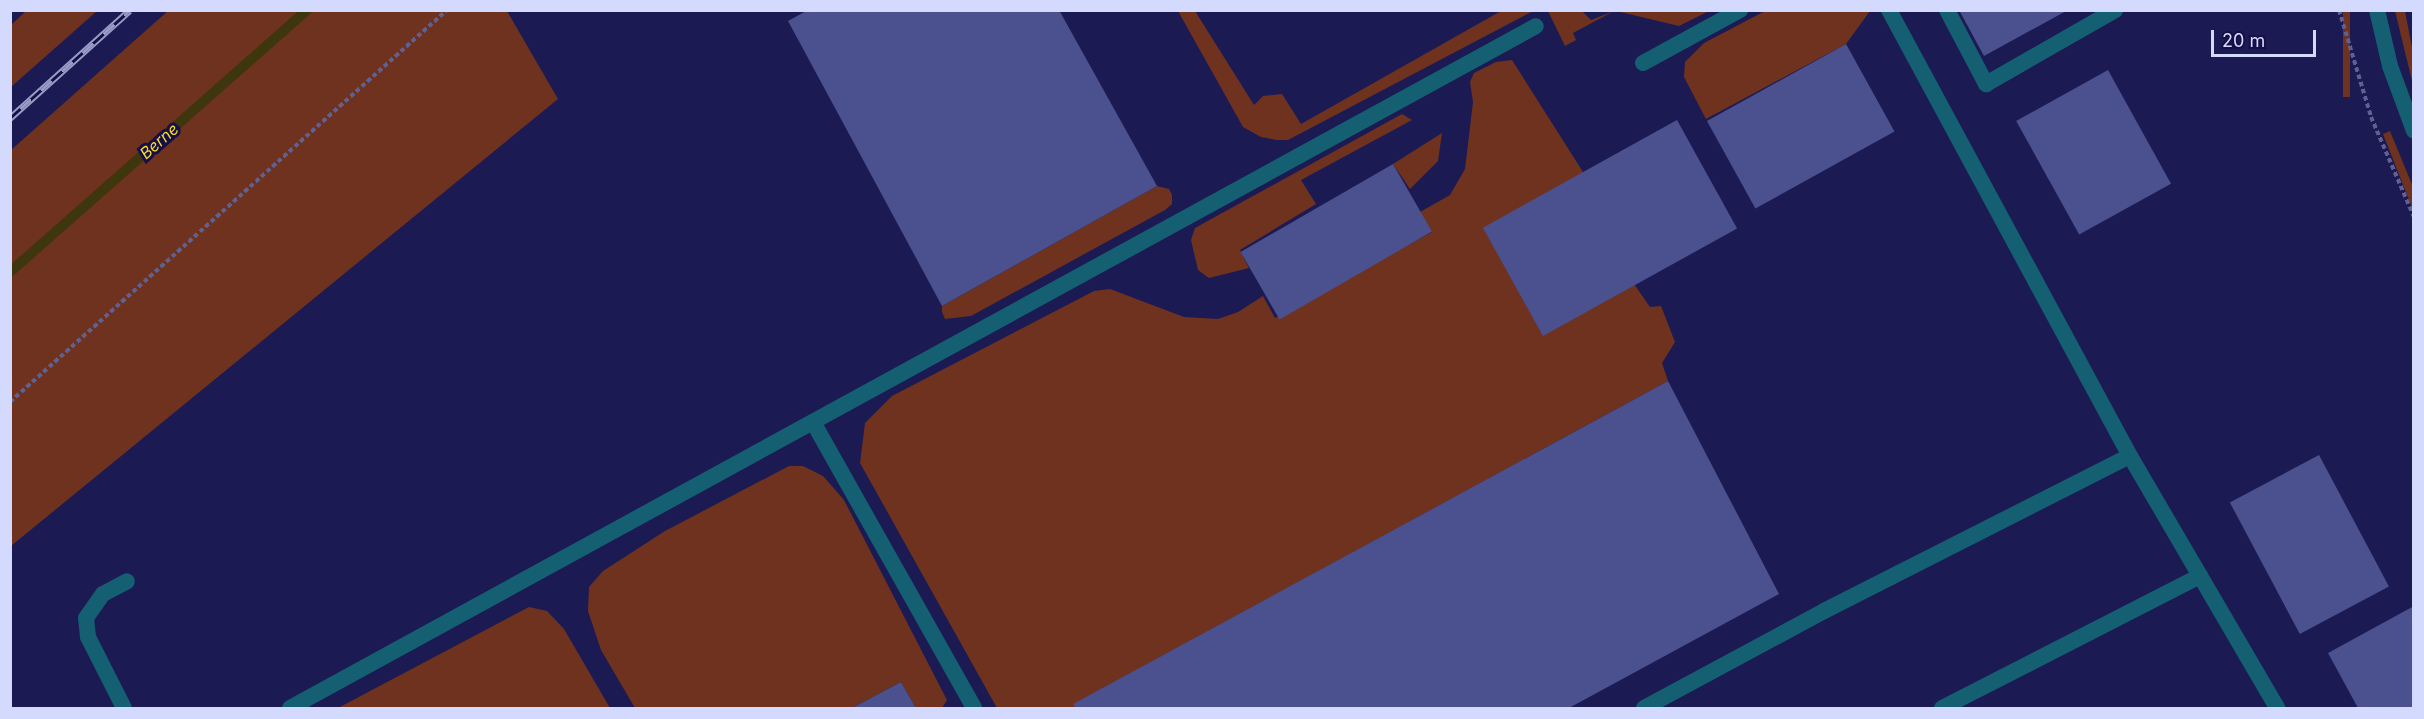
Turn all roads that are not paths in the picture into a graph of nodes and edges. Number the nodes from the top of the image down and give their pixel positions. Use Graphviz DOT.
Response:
graph roads {
  1 [pos="1740,10"];
  2 [pos="1889,10"];
  3 [pos="1947,10"];
  4 [pos="2115,10"];
  5 [pos="2377,10"];
  6 [pos="1536,27"];
  7 [pos="1643,63"];
  8 [pos="2408,102"];
  9 [pos="2414,130"];
  10 [pos="813,422"];
  11 [pos="2130,456"];
  12 [pos="2200,576"];
  13 [pos="128,580"];
  14 [pos="124,708"];
  15 [pos="290,708"];
  16 [pos="974,708"];
  17 [pos="1644,708"];
  18 [pos="1942,708"];
  19 [pos="2277,708"];
  1 -- 7 [label="street"];
  2 -- 11 [label="street"];
  3 -- 4 [label="street"];
  5 -- 8 [label="street"];
  6 -- 10 [label="street"];
  8 -- 9 [label="street"];
  10 -- 15 [label="street"];
  10 -- 16 [label="street"];
  11 -- 12 [label="street"];
  11 -- 17 [label="street"];
  12 -- 18 [label="street"];
  12 -- 19 [label="street"];
  13 -- 14 [label="street"];
}
